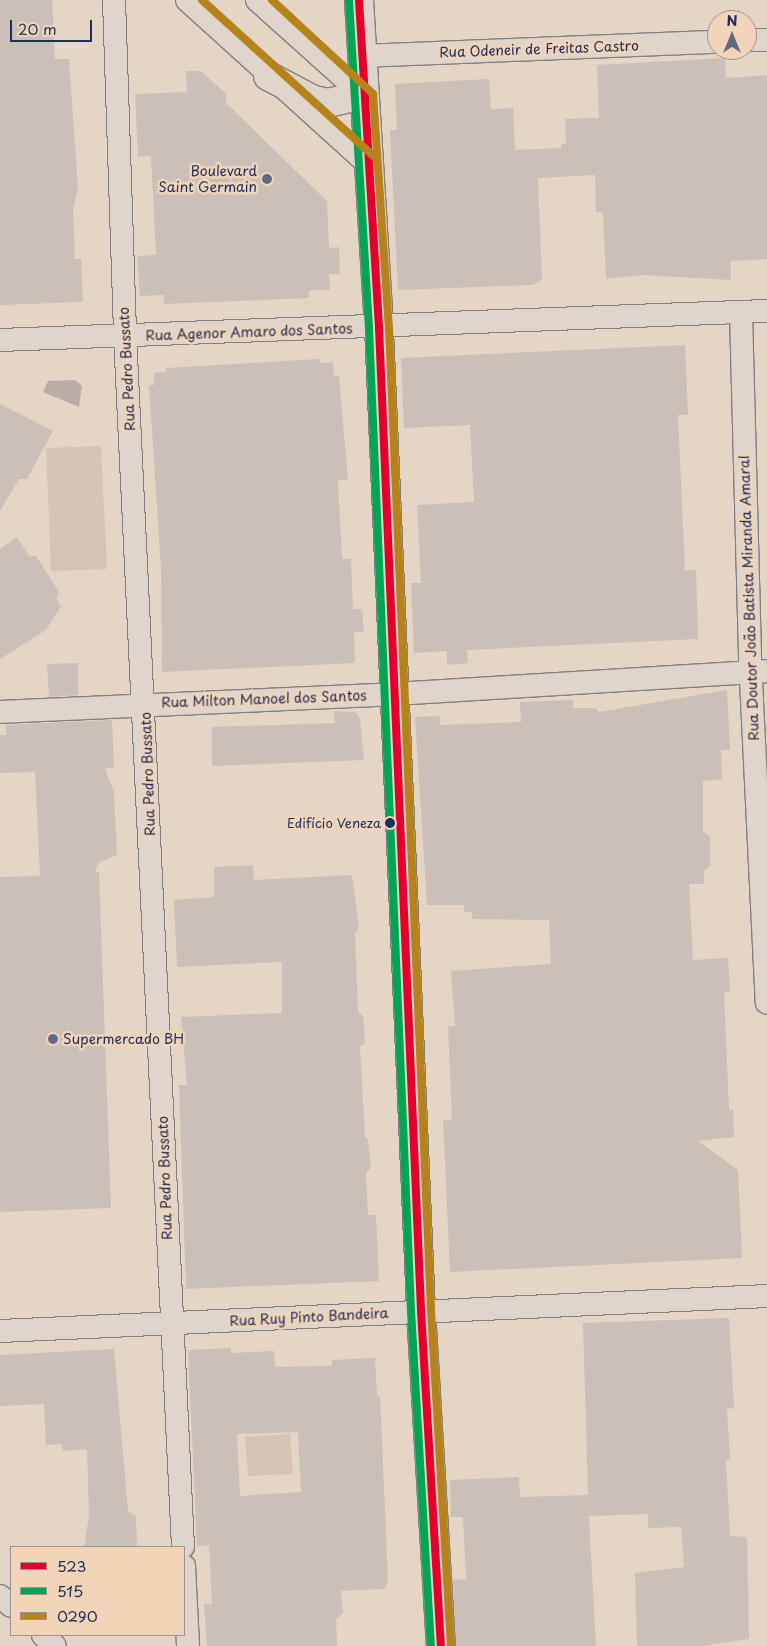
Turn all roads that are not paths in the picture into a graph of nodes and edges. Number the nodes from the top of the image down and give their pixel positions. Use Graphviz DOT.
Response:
graph roads {
  1 [pos="114,0"];
  2 [pos="187,0"];
  3 [pos="258,0"];
  4 [pos="360,0"];
  5 [pos="707,42"];
  6 [pos="362,56"];
  7 [pos="268,76"];
  8 [pos="363,95"];
  9 [pos="370,166"];
  10 [pos="767,311"];
  11 [pos="741,312"];
  12 [pos="379,328"];
  13 [pos="125,336"];
  14 [pos="0,340"];
  15 [pos="759,671"];
  16 [pos="393,694"];
  17 [pos="145,704"];
  18 [pos="0,712"];
  19 [pos="767,1003"];
  20 [pos="767,1296"];
  21 [pos="420,1311"];
  22 [pos="172,1324"];
  23 [pos="0,1331"];
  24 [pos="183,1546"];
  25 [pos="185,1586"];
  26 [pos="0,1596"];
  27 [pos="10,1605"];
  28 [pos="44,1636"];
  29 [pos="55,1646"];
  30 [pos="188,1646"];
  31 [pos="441,1646"];
  1 -- 13 [label="street, Rua Pedro Bussato"];
  2 -- 7 [label="street"];
  3 -- 8 [label="street"];
  4 -- 6 [label="street"];
  5 -- 6 [label="street, Rua Odeneir de Freitas Castro"];
  6 -- 8 [label="street"];
  7 -- 8 [label="street"];
  7 -- 9 [label="street"];
  8 -- 9 [label="street"];
  9 -- 12 [label="street"];
  10 -- 11 [label="street, Rua Agenor Amaro dos Santos"];
  11 -- 12 [label="street, Rua Agenor Amaro dos Santos"];
  11 -- 15 [label="street, Rua Doutor João Batista Miranda Amaral"];
  12 -- 13 [label="street, Rua Agenor Amaro dos Santos"];
  12 -- 16 [label="street"];
  13 -- 14 [label="street, Rua Agenor Amaro dos Santos"];
  13 -- 17 [label="street, Rua Pedro Bussato"];
  15 -- 16 [label="street, Rua Milton Manoel dos Santos"];
  15 -- 19 [label="street, Rua Doutor João Batista Miranda Amaral"];
  16 -- 17 [label="street, Rua Milton Manoel dos Santos"];
  16 -- 21 [label="street"];
  17 -- 18 [label="street, Rua Milton Manoel dos Santos"];
  17 -- 22 [label="street, Rua Pedro Bussato"];
  20 -- 21 [label="street, Rua Ruy Pinto Bandeira"];
  21 -- 22 [label="street, Rua Ruy Pinto Bandeira"];
  21 -- 31 [label="street"];
  22 -- 23 [label="street, Rua Ruy Pinto Bandeira"];
  22 -- 24 [label="street, Rua Pedro Bussato"];
  25 -- 30 [label="street"];
  26 -- 27 [label="street"];
  28 -- 29 [label="street"];
}
